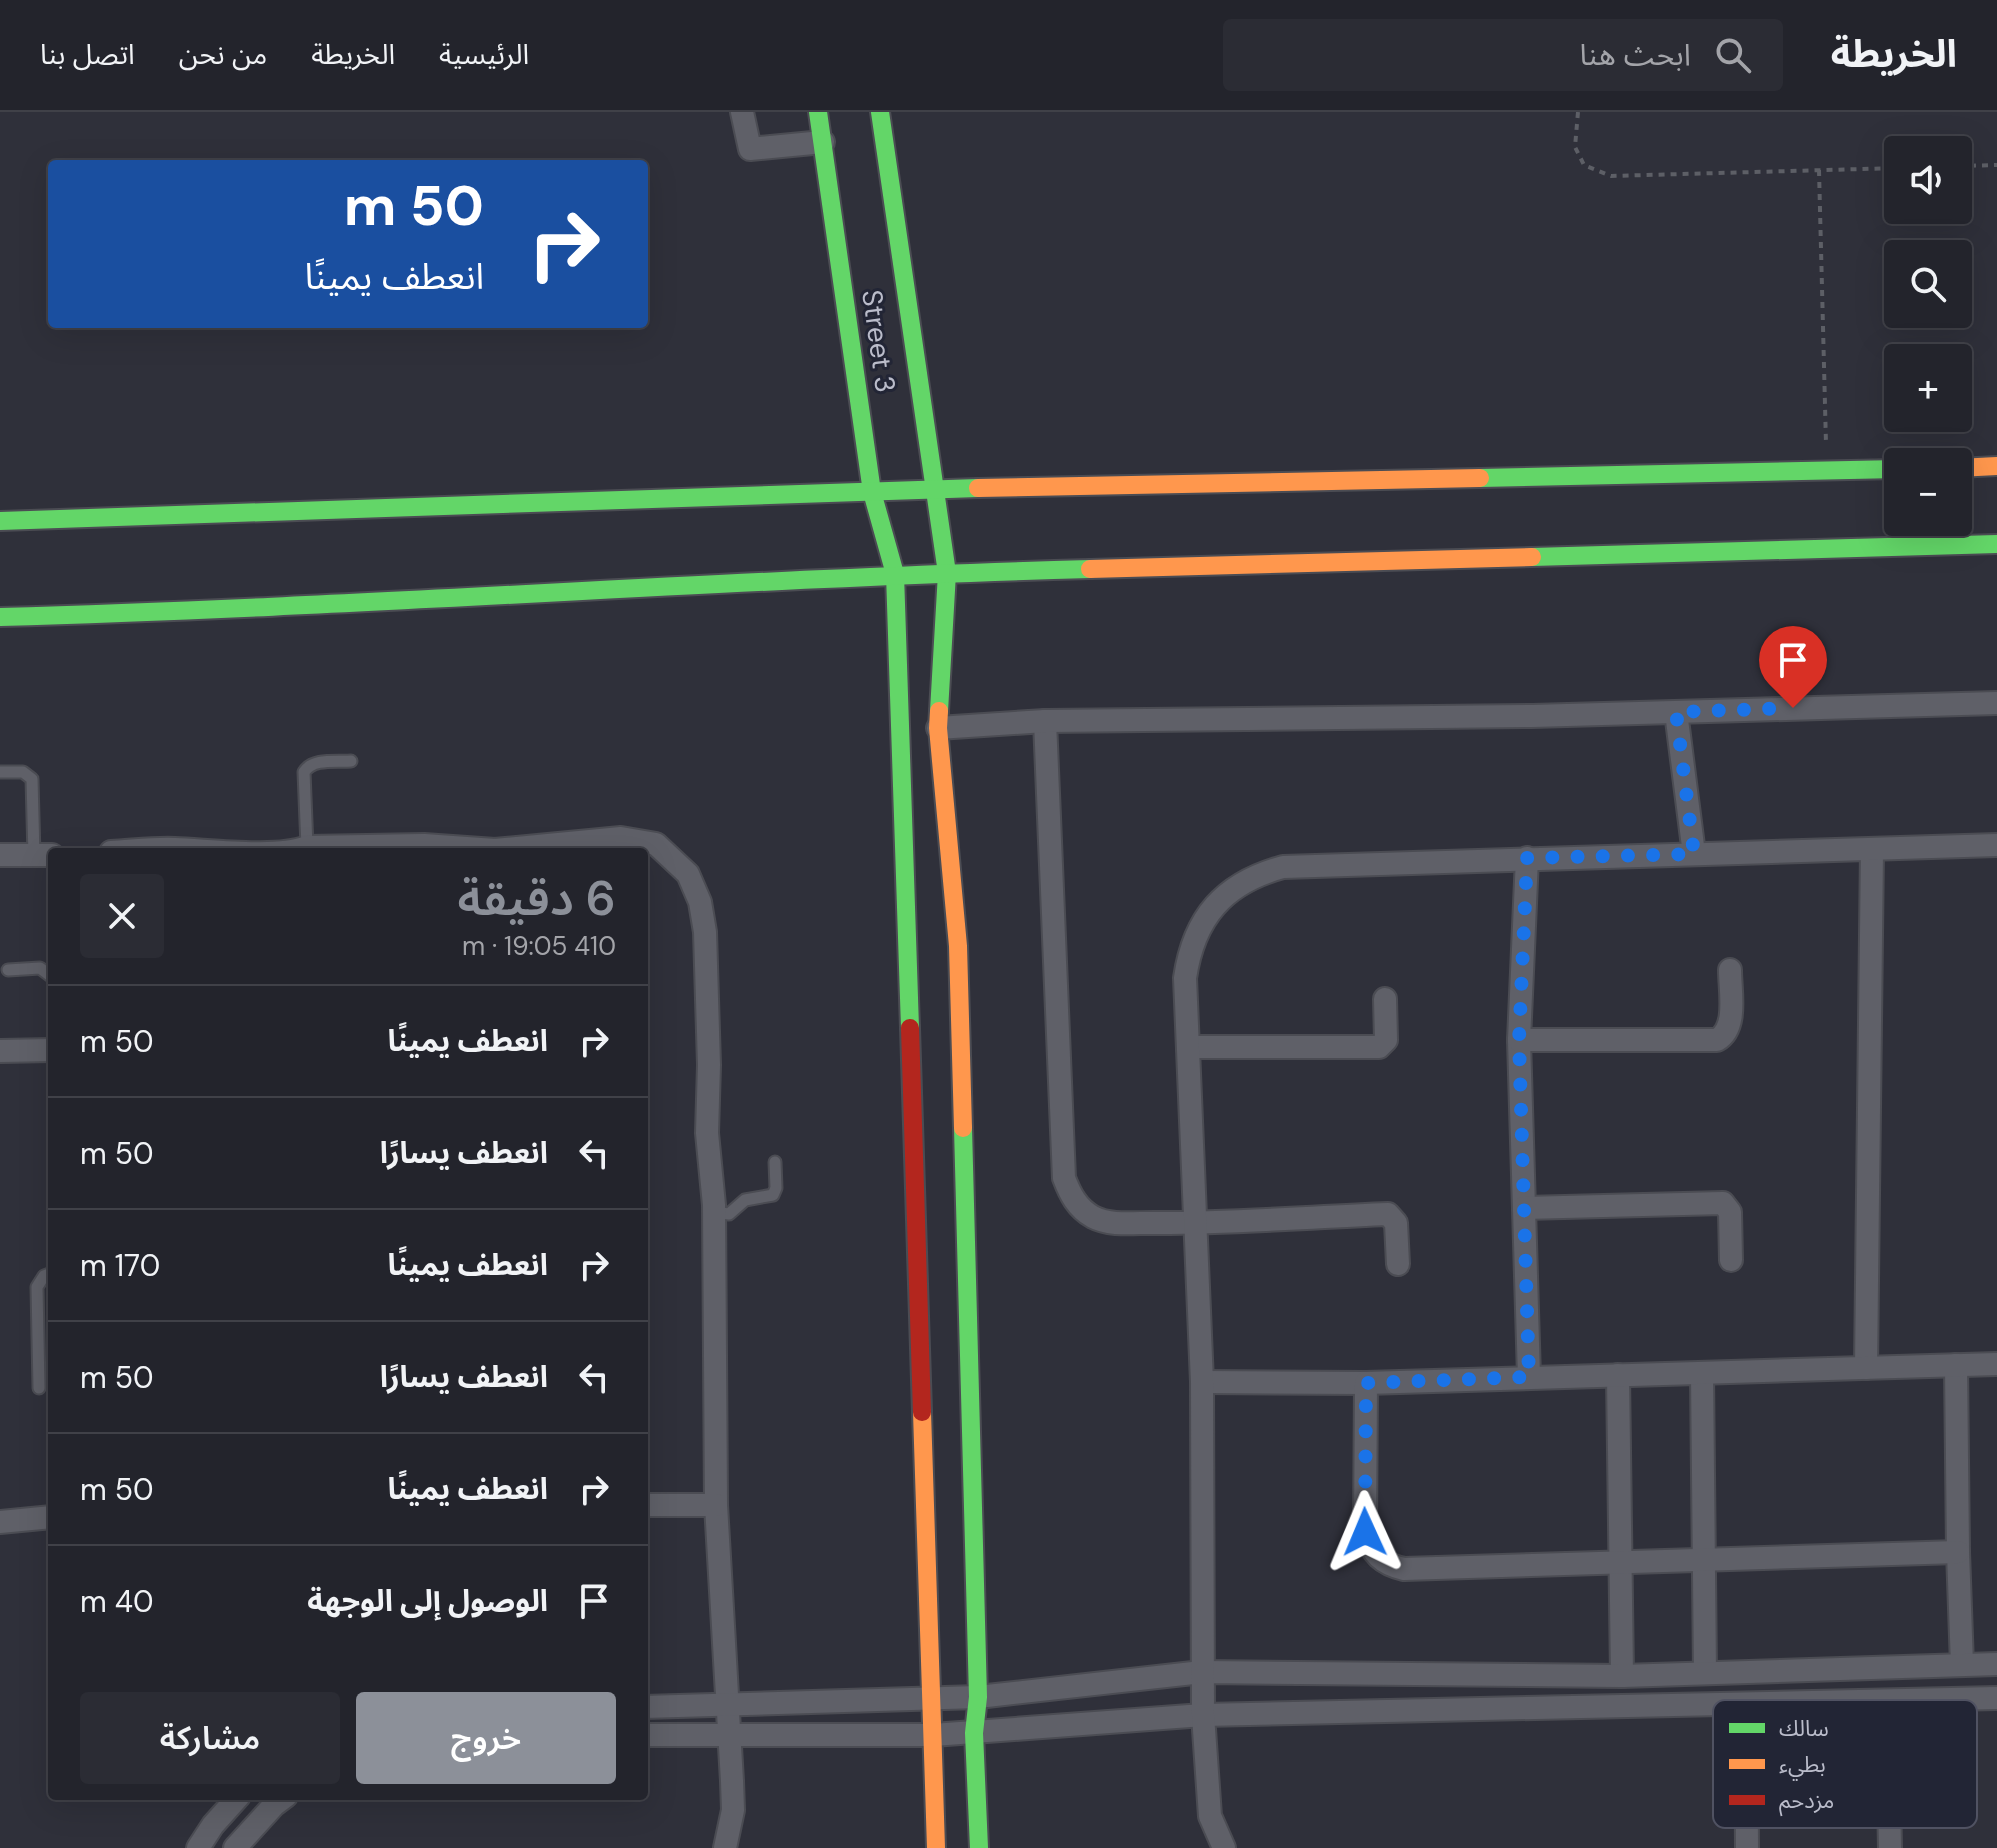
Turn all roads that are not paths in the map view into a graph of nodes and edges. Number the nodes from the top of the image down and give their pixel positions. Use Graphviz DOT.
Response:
graph roads {
  1 [pos="742,112"];
  2 [pos="818,112"];
  3 [pos="880,112"];
  4 [pos="823,142"];
  5 [pos="1997,466"];
  6 [pos="1972,467"];
  7 [pos="1884,470"];
  8 [pos="933,489"];
  9 [pos="872,492"];
  10 [pos="0,521"];
  11 [pos="1997,544"];
  12 [pos="947,573"];
  13 [pos="895,574"];
  14 [pos="0,617"];
  15 [pos="1997,703"];
  16 [pos="1676,712"];
  17 [pos="1045,721"];
  18 [pos="938,728"];
  19 [pos="351,761"];
  20 [pos="0,772"];
  21 [pos="1997,845"];
  22 [pos="307,847"];
  23 [pos="460,848"];
  24 [pos="524,848"];
  25 [pos="1872,849"];
  26 [pos="1694,854"];
  27 [pos="0,855"];
  28 [pos="43,856"];
  29 [pos="1527,858"];
  30 [pos="8,970"];
  31 [pos="1730,970"];
  32 [pos="48,974"];
  33 [pos="1385,999"];
  34 [pos="1519,1040"];
  35 [pos="1188,1047"];
  36 [pos="48,1050"];
  37 [pos="0,1051"];
  38 [pos="775,1162"];
  39 [pos="714,1205"];
  40 [pos="1524,1208"];
  41 [pos="1195,1223"];
  42 [pos="1731,1260"];
  43 [pos="1398,1264"];
  44 [pos="48,1274"];
  45 [pos="1997,1364"];
  46 [pos="1956,1365"];
  47 [pos="1866,1368"];
  48 [pos="1702,1373"];
  49 [pos="1618,1375"];
  50 [pos="1529,1377"];
  51 [pos="1202,1382"];
  52 [pos="1366,1383"];
  53 [pos="39,1388"];
  54 [pos="648,1505"];
  55 [pos="716,1505"];
  56 [pos="48,1517"];
  57 [pos="0,1522"];
  58 [pos="1958,1552"];
  59 [pos="1704,1560"];
  60 [pos="1620,1562"];
  61 [pos="1997,1664"];
  62 [pos="1962,1665"];
  63 [pos="1202,1672"];
  64 [pos="1705,1673"];
  65 [pos="1622,1676"];
  66 [pos="978,1697"];
  67 [pos="931,1698"];
  68 [pos="1997,1698"];
  69 [pos="1924,1700"];
  70 [pos="1713,1705"];
  71 [pos="727,1706"];
  72 [pos="648,1707"];
  73 [pos="1203,1715"];
  74 [pos="974,1733"];
  75 [pos="648,1735"];
  76 [pos="731,1735"];
  77 [pos="933,1735"];
  78 [pos="235,1800"];
  79 [pos="281,1800"];
  80 [pos="1747,1828"];
  81 [pos="1890,1828"];
  82 [pos="198,1848"];
  83 [pos="235,1848"];
  84 [pos="725,1848"];
  85 [pos="936,1848"];
  86 [pos="979,1848"];
  87 [pos="1224,1848"];
  88 [pos="1747,1848"];
  89 [pos="1890,1848"];
  1 -- 4 [label="street"];
  2 -- 4 [label="street, Street 3"];
  3 -- 8 [label="street, Street 3"];
  4 -- 9 [label="street, Street 3"];
  5 -- 6 [label="street"];
  7 -- 8 [label="street"];
  8 -- 9 [label="street"];
  8 -- 12 [label="street, Street 3"];
  9 -- 10 [label="street"];
  9 -- 13 [label="street, Street 3"];
  11 -- 12 [label="street"];
  12 -- 13 [label="street"];
  12 -- 18 [label="street, Street 3"];
  13 -- 14 [label="street"];
  13 -- 67 [label="street, Street 3"];
  15 -- 16 [label="street"];
  16 -- 17 [label="street"];
  16 -- 26 [label="street"];
  17 -- 18 [label="street"];
  17 -- 41 [label="street"];
  18 -- 66 [label="street, Street 3"];
  19 -- 22 [label="lane"];
  20 -- 28 [label="lane"];
  21 -- 25 [label="street"];
  22 -- 23 [label="street"];
  24 -- 39 [label="street"];
  25 -- 26 [label="street"];
  25 -- 47 [label="street"];
  26 -- 29 [label="street"];
  27 -- 28 [label="street"];
  29 -- 34 [label="street"];
  29 -- 35 [label="street"];
  30 -- 32 [label="lane"];
  31 -- 34 [label="street"];
  33 -- 35 [label="street"];
  34 -- 40 [label="street"];
  35 -- 41 [label="street"];
  36 -- 37 [label="street"];
  38 -- 39 [label="lane"];
  39 -- 55 [label="street"];
  40 -- 42 [label="street"];
  40 -- 50 [label="street"];
  41 -- 43 [label="street"];
  41 -- 51 [label="street"];
  44 -- 53 [label="lane"];
  45 -- 46 [label="street"];
  46 -- 47 [label="street"];
  46 -- 58 [label="street"];
  47 -- 48 [label="street"];
  48 -- 49 [label="street"];
  48 -- 59 [label="street"];
  49 -- 50 [label="street"];
  49 -- 60 [label="street"];
  50 -- 52 [label="street"];
  51 -- 52 [label="street"];
  51 -- 63 [label="street"];
  52 -- 60 [label="street"];
  54 -- 55 [label="street"];
  55 -- 71 [label="street"];
  56 -- 57 [label="street"];
  58 -- 59 [label="street"];
  58 -- 62 [label="street"];
  59 -- 60 [label="street"];
  59 -- 64 [label="street"];
  60 -- 65 [label="street"];
  61 -- 62 [label="street"];
  62 -- 64 [label="street"];
  63 -- 65 [label="street"];
  63 -- 66 [label="street"];
  63 -- 73 [label="street"];
  64 -- 65 [label="street"];
  66 -- 67 [label="street"];
  66 -- 74 [label="street, Street 3"];
  67 -- 71 [label="street"];
  67 -- 77 [label="street, Street 3"];
  68 -- 69 [label="street"];
  70 -- 73 [label="street"];
  71 -- 72 [label="street"];
  71 -- 76 [label="street"];
  73 -- 74 [label="street"];
  73 -- 87 [label="street"];
  74 -- 77 [label="street"];
  74 -- 86 [label="street, Street 3"];
  75 -- 76 [label="street"];
  76 -- 77 [label="street"];
  76 -- 84 [label="street"];
  77 -- 85 [label="street, Street 3"];
  78 -- 82 [label="street"];
  79 -- 83 [label="street"];
  80 -- 88 [label="street"];
  81 -- 89 [label="street"];
}
